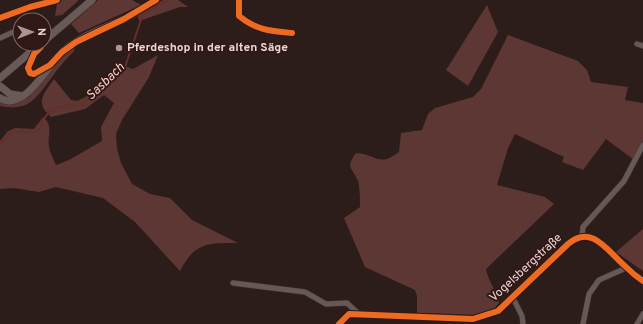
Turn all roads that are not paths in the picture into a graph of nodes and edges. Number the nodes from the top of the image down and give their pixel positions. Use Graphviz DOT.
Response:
graph roads {
  1 [pos="57,0"];
  2 [pos="92,0"];
  3 [pos="156,0"];
  4 [pos="240,0"];
  5 [pos="0,18"];
  6 [pos="12,33"];
  7 [pos="52,33"];
  8 [pos="292,33"];
  9 [pos="0,38"];
  10 [pos="637,44"];
  11 [pos="643,46"];
  12 [pos="31,52"];
  13 [pos="0,78"];
  14 [pos="0,86"];
  15 [pos="23,96"];
  16 [pos="0,98"];
  17 [pos="643,145"];
  18 [pos="582,236"];
  19 [pos="626,268"];
  20 [pos="643,281"];
  21 [pos="233,283"];
  22 [pos="513,298"];
  23 [pos="643,314"];
  24 [pos="360,315"];
  25 [pos="339,324"];
  26 [pos="523,324"];
  27 [pos="583,324"];
  28 [pos="637,324"];
  1 -- 5 [label="street"];
  2 -- 7 [label="main road"];
  3 -- 15 [label="main road"];
  4 -- 8 [label="street"];
  6 -- 9 [label="street"];
  10 -- 11 [label="street"];
  12 -- 13 [label="main road"];
  14 -- 15 [label="main road"];
  15 -- 16 [label="main road"];
  17 -- 18 [label="street"];
  18 -- 19 [label="street"];
  18 -- 22 [label="street, Vogelsbergstraße"];
  19 -- 20 [label="street"];
  19 -- 27 [label="street"];
  21 -- 24 [label="street"];
  22 -- 24 [label="street, Vogelsbergstraße"];
  22 -- 26 [label="street"];
  23 -- 28 [label="street"];
  24 -- 25 [label="street"];
}
